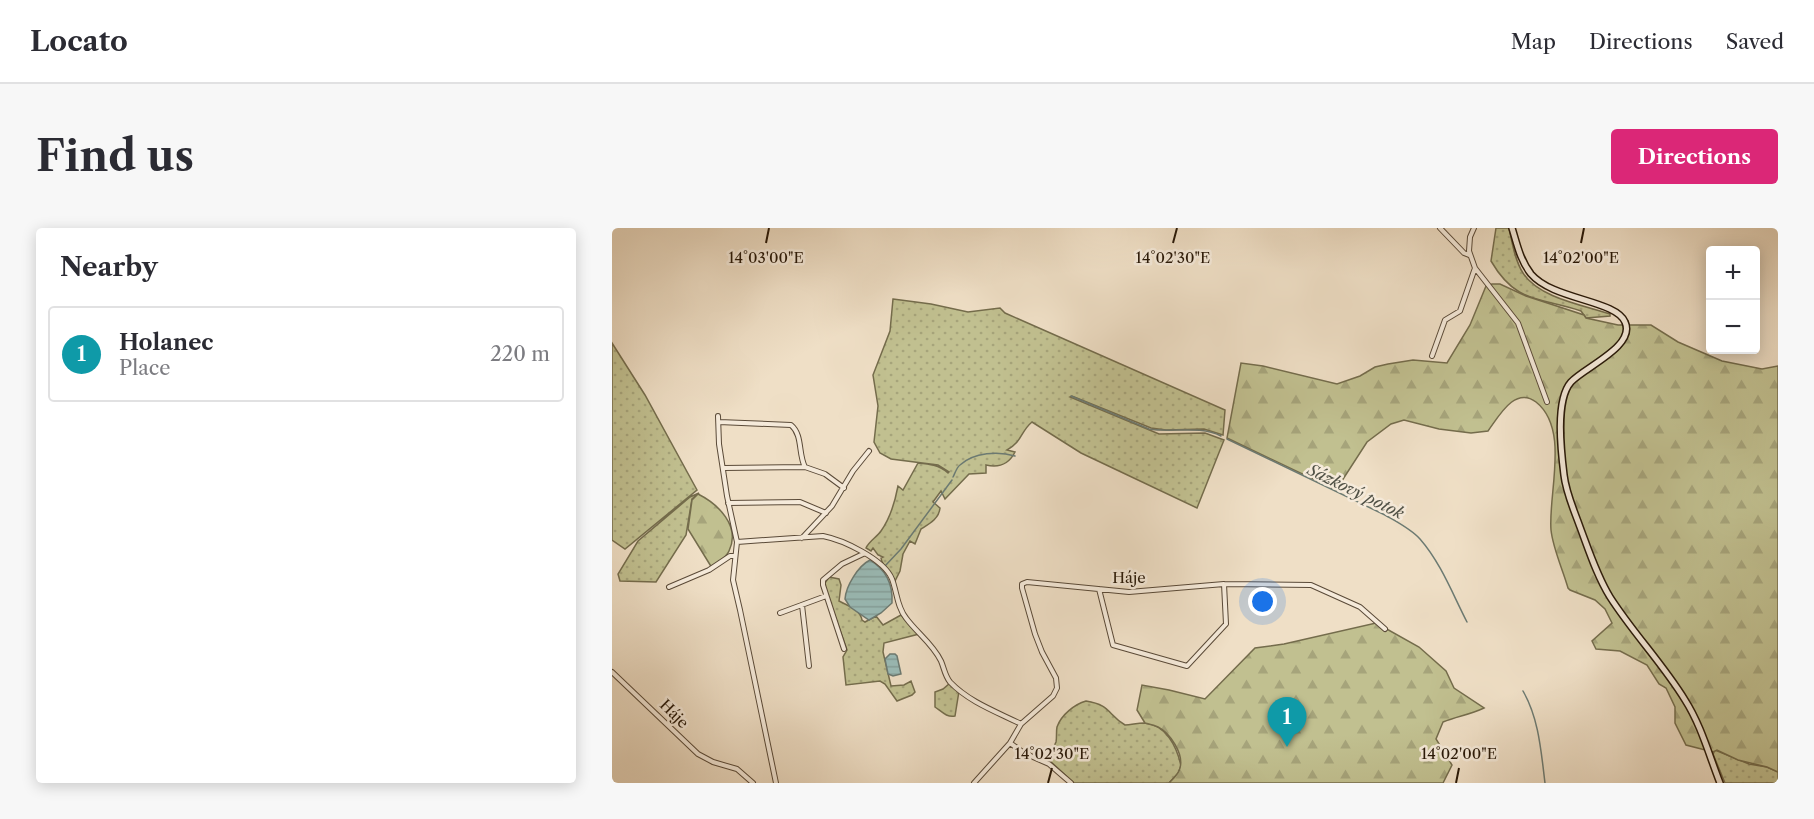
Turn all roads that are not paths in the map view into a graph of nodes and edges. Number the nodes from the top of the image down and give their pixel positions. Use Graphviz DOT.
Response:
graph roads {
  1 [pos="1440,228"];
  2 [pos="1474,228"];
  3 [pos="1512,228"];
  4 [pos="1470,256"];
  5 [pos="1475,268"];
  6 [pos="1432,356"];
  7 [pos="1547,402"];
  8 [pos="718,416"];
  9 [pos="719,422"];
  10 [pos="868,451"];
  11 [pos="805,467"];
  12 [pos="724,468"];
  13 [pos="844,488"];
  14 [pos="728,503"];
  15 [pos="826,513"];
  16 [pos="801,539"];
  17 [pos="737,542"];
  18 [pos="864,553"];
  19 [pos="735,556"];
  20 [pos="1224,584"];
  21 [pos="669,587"];
  22 [pos="1099,589"];
  23 [pos="826,596"];
  24 [pos="802,605"];
  25 [pos="780,613"];
  26 [pos="1385,629"];
  27 [pos="844,649"];
  28 [pos="809,666"];
  29 [pos="612,672"];
  30 [pos="1021,724"];
  31 [pos="1010,744"];
  32 [pos="753,783"];
  33 [pos="776,783"];
  34 [pos="974,783"];
  35 [pos="1071,783"];
  36 [pos="1720,783"];
  1 -- 4 [label="street"];
  2 -- 4 [label="street"];
  3 -- 36 [label="street"];
  4 -- 5 [label="street"];
  5 -- 6 [label="street"];
  5 -- 7 [label="street"];
  8 -- 9 [label="street"];
  9 -- 11 [label="street"];
  9 -- 12 [label="street"];
  10 -- 13 [label="street"];
  11 -- 12 [label="street"];
  11 -- 13 [label="street"];
  12 -- 14 [label="street"];
  13 -- 15 [label="street"];
  14 -- 15 [label="street"];
  14 -- 17 [label="street"];
  15 -- 16 [label="street"];
  16 -- 17 [label="street"];
  16 -- 18 [label="street"];
  17 -- 19 [label="street"];
  18 -- 23 [label="street"];
  18 -- 30 [label="street"];
  19 -- 21 [label="street"];
  19 -- 33 [label="street"];
  20 -- 22 [label="street, Háje"];
  20 -- 22 [label="street"];
  20 -- 26 [label="street, Háje"];
  22 -- 30 [label="street, Háje"];
  23 -- 24 [label="street"];
  23 -- 27 [label="street"];
  24 -- 25 [label="street"];
  24 -- 28 [label="street"];
  29 -- 32 [label="street, Háje"];
  30 -- 31 [label="street, Háje"];
  31 -- 34 [label="street, Háje"];
  31 -- 35 [label="street"];
}
